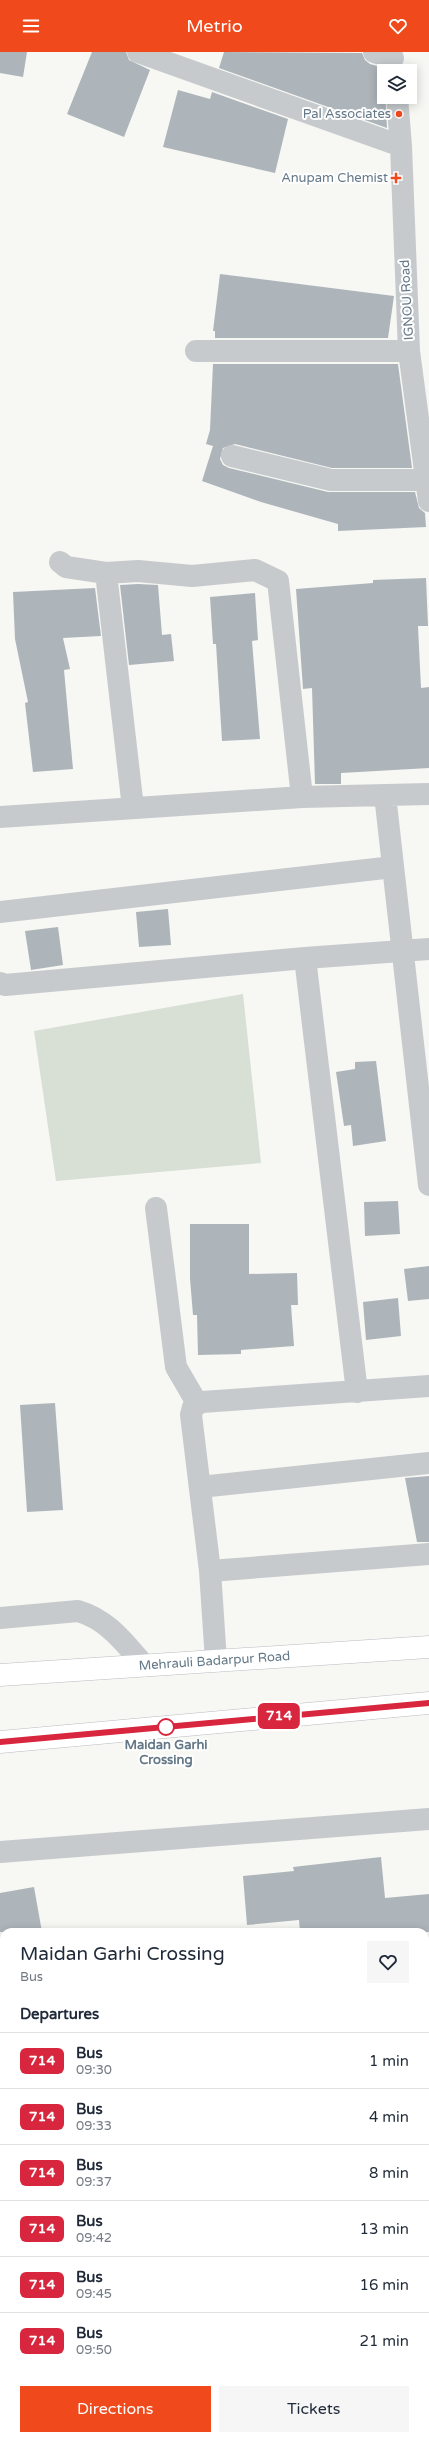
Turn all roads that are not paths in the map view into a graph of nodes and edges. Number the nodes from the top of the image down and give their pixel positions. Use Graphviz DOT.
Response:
graph roads {
  1 [pos="138,52"];
  2 [pos="398,104"];
  3 [pos="401,146"];
  4 [pos="196,351"];
  5 [pos="410,351"];
  6 [pos="232,456"];
  7 [pos="427,480"];
  8 [pos="429,501"];
  9 [pos="60,562"];
  10 [pos="106,573"];
  11 [pos="429,794"];
  12 [pos="385,795"];
  13 [pos="302,797"];
  14 [pos="133,808"];
  15 [pos="0,818"];
  16 [pos="393,867"];
  17 [pos="0,912"];
  18 [pos="429,949"];
  19 [pos="403,951"];
  20 [pos="305,958"];
  21 [pos="0,983"];
  22 [pos="429,1185"];
  23 [pos="156,1208"];
  24 [pos="429,1386"];
  25 [pos="357,1392"];
  26 [pos="197,1403"];
  27 [pos="429,1463"];
  28 [pos="200,1487"];
  29 [pos="429,1554"];
  30 [pos="210,1571"];
  31 [pos="0,1618"];
  32 [pos="429,1647"];
  33 [pos="216,1661"];
  34 [pos="146,1666"];
  35 [pos="0,1675"];
  36 [pos="429,1703"];
  37 [pos="0,1742"];
  38 [pos="429,1819"];
  39 [pos="0,1852"];
  1 -- 3 [label="street"];
  2 -- 3 [label="street, IGNOU Road"];
  3 -- 5 [label="street, IGNOU Road"];
  4 -- 5 [label="street"];
  5 -- 7 [label="street, IGNOU Road"];
  6 -- 7 [label="street"];
  7 -- 8 [label="street, IGNOU Road"];
  9 -- 10 [label="street"];
  10 -- 13 [label="street"];
  10 -- 14 [label="street"];
  11 -- 12 [label="street"];
  12 -- 13 [label="street"];
  12 -- 16 [label="street"];
  13 -- 14 [label="street"];
  14 -- 15 [label="street"];
  16 -- 17 [label="street"];
  16 -- 19 [label="street"];
  18 -- 19 [label="street"];
  19 -- 20 [label="street"];
  19 -- 22 [label="street"];
  20 -- 21 [label="street"];
  20 -- 25 [label="street"];
  23 -- 26 [label="street"];
  24 -- 25 [label="street"];
  25 -- 26 [label="street"];
  26 -- 28 [label="street"];
  27 -- 28 [label="street"];
  28 -- 30 [label="street"];
  29 -- 30 [label="street"];
  30 -- 33 [label="street"];
  31 -- 34 [label="street"];
  32 -- 33 [label="main road, Mehrauli Badarpur Road"];
  33 -- 34 [label="main road, Mehrauli Badarpur Road"];
  34 -- 35 [label="main road, Mehrauli Badarpur Road"];
  36 -- 37 [label="main road"];
  38 -- 39 [label="street"];
}
